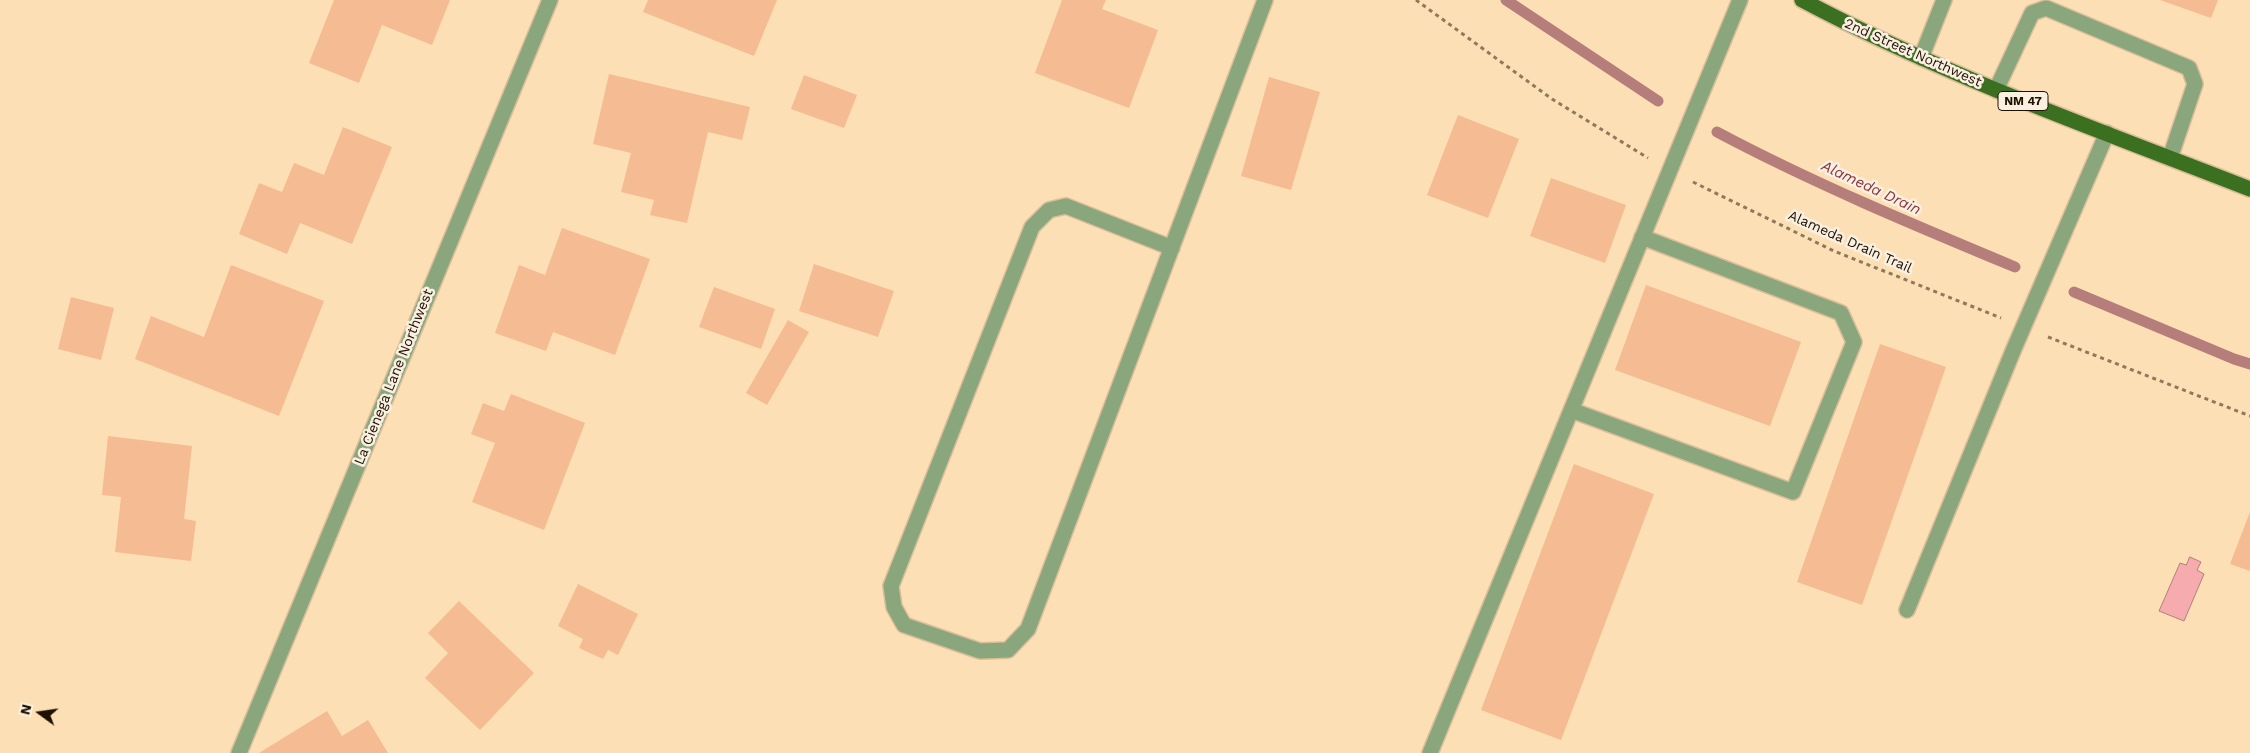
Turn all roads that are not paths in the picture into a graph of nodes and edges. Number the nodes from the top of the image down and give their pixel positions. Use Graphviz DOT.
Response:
graph roads {
  1 [pos="550,0"];
  2 [pos="1265,0"];
  3 [pos="1740,0"];
  4 [pos="1802,0"];
  5 [pos="1944,0"];
  6 [pos="1921,58"];
  7 [pos="1996,90"];
  8 [pos="2107,133"];
  9 [pos="2170,158"];
  10 [pos="2250,188"];
  11 [pos="1642,237"];
  12 [pos="1172,248"];
  13 [pos="1571,410"];
  14 [pos="1907,610"];
  15 [pos="239,753"];
  16 [pos="1430,753"];
  1 -- 15 [label="street, La Cienega Lane Northwest"];
  2 -- 12 [label="street"];
  3 -- 11 [label="street"];
  4 -- 6 [label="main road, 2nd Street Northwest / NM 47"];
  5 -- 6 [label="street"];
  6 -- 7 [label="main road, 2nd Street Northwest / NM 47"];
  7 -- 8 [label="main road, 2nd Street Northwest / NM 47"];
  7 -- 9 [label="street"];
  8 -- 9 [label="main road, 2nd Street Northwest / NM 47"];
  8 -- 14 [label="street"];
  9 -- 10 [label="main road, 2nd Street Northwest / NM 47"];
  11 -- 13 [label="street"];
  11 -- 13 [label="street"];
  12 -- 12 [label="street"];
  13 -- 16 [label="street"];
}
